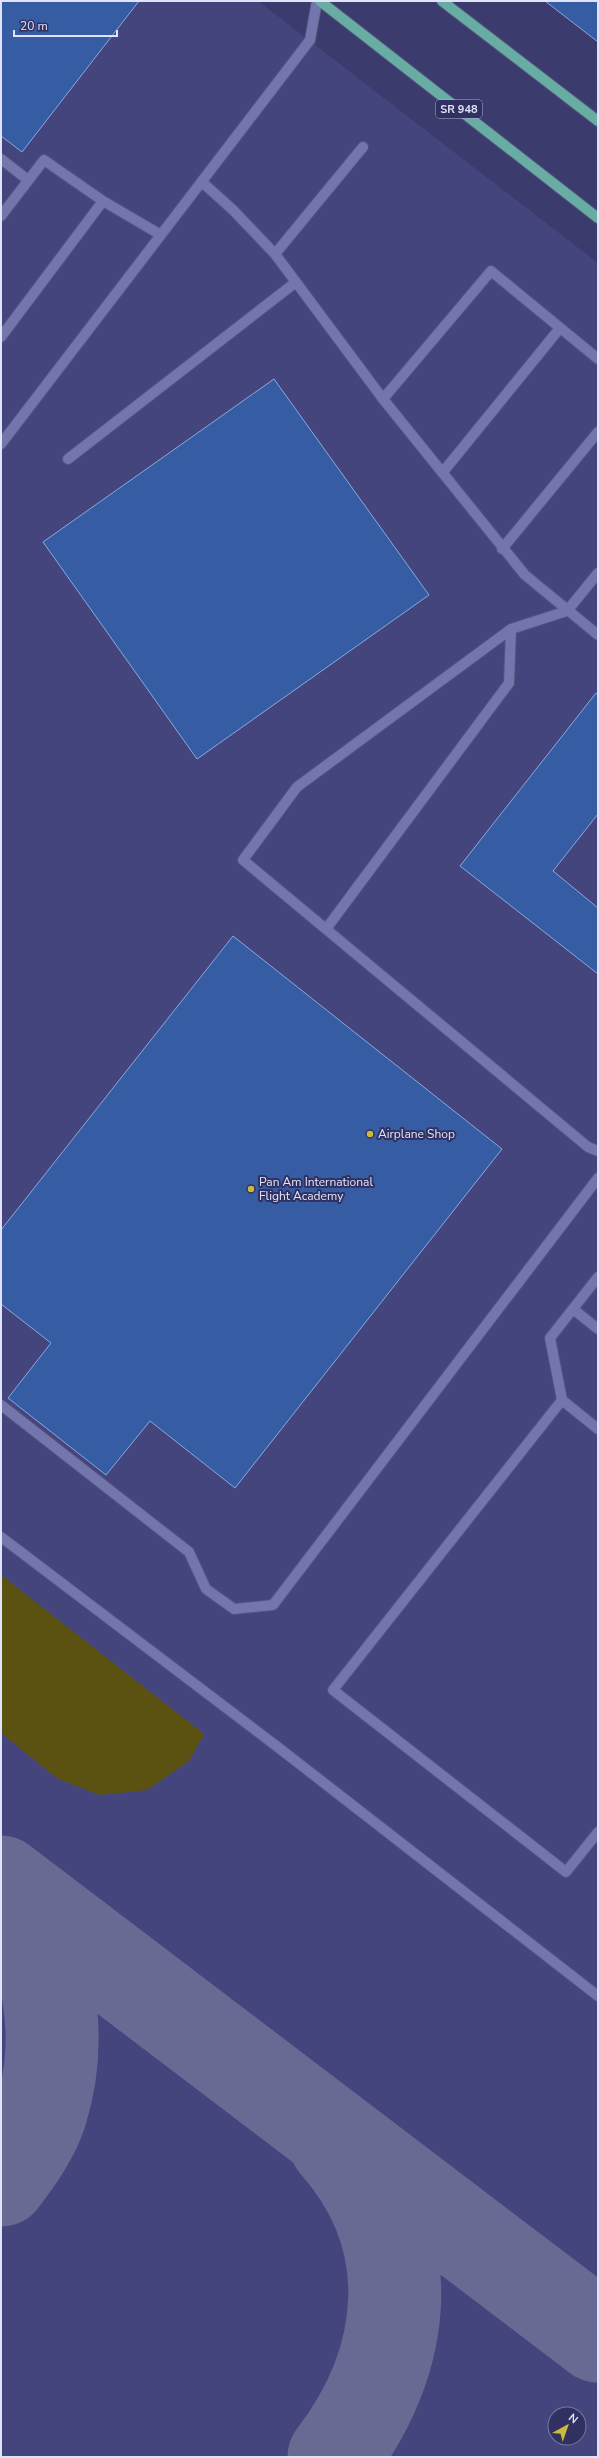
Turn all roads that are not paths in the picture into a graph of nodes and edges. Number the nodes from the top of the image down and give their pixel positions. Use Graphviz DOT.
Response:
graph roads {
  1 [pos="319,1"];
  2 [pos="442,1"];
  3 [pos="598,121"];
  4 [pos="362,147"];
  5 [pos="1,159"];
  6 [pos="28,180"];
  7 [pos="202,182"];
  8 [pos="103,201"];
  9 [pos="1,216"];
  10 [pos="598,218"];
  11 [pos="161,235"];
  12 [pos="276,254"];
  13 [pos="296,282"];
  14 [pos="560,328"];
  15 [pos="1,337"];
  16 [pos="598,359"];
  17 [pos="384,399"];
  18 [pos="598,432"];
  19 [pos="1,444"];
  20 [pos="68,459"];
  21 [pos="443,472"];
  22 [pos="502,549"];
  23 [pos="598,573"];
  24 [pos="567,611"];
  25 [pos="511,629"];
  26 [pos="598,635"];
  27 [pos="326,929"];
  28 [pos="598,1151"];
  29 [pos="598,1178"];
  30 [pos="598,1277"];
  31 [pos="573,1309"];
  32 [pos="598,1329"];
  33 [pos="562,1400"];
  34 [pos="1,1405"];
  35 [pos="598,1429"];
  36 [pos="1,1537"];
  37 [pos="598,1832"];
  38 [pos="598,1996"];
  1 -- 7 [label="lane"];
  1 -- 10 [label="main road, SR 948"];
  2 -- 3 [label="main road"];
  4 -- 12 [label="lane"];
  5 -- 6 [label="lane"];
  6 -- 8 [label="lane"];
  6 -- 9 [label="lane"];
  7 -- 11 [label="lane"];
  7 -- 12 [label="lane"];
  8 -- 11 [label="lane"];
  8 -- 15 [label="lane"];
  11 -- 19 [label="lane"];
  12 -- 13 [label="lane"];
  13 -- 17 [label="lane"];
  13 -- 20 [label="lane"];
  14 -- 16 [label="lane"];
  14 -- 17 [label="lane"];
  14 -- 21 [label="lane"];
  17 -- 21 [label="lane"];
  18 -- 22 [label="lane"];
  21 -- 22 [label="lane"];
  22 -- 24 [label="lane"];
  23 -- 24 [label="lane"];
  24 -- 25 [label="lane"];
  24 -- 26 [label="lane"];
  25 -- 27 [label="lane"];
  25 -- 27 [label="lane"];
  27 -- 28 [label="lane"];
  29 -- 34 [label="lane"];
  30 -- 31 [label="lane"];
  31 -- 32 [label="lane"];
  31 -- 33 [label="lane"];
  33 -- 35 [label="lane"];
  33 -- 37 [label="lane"];
  36 -- 38 [label="lane"];
}
